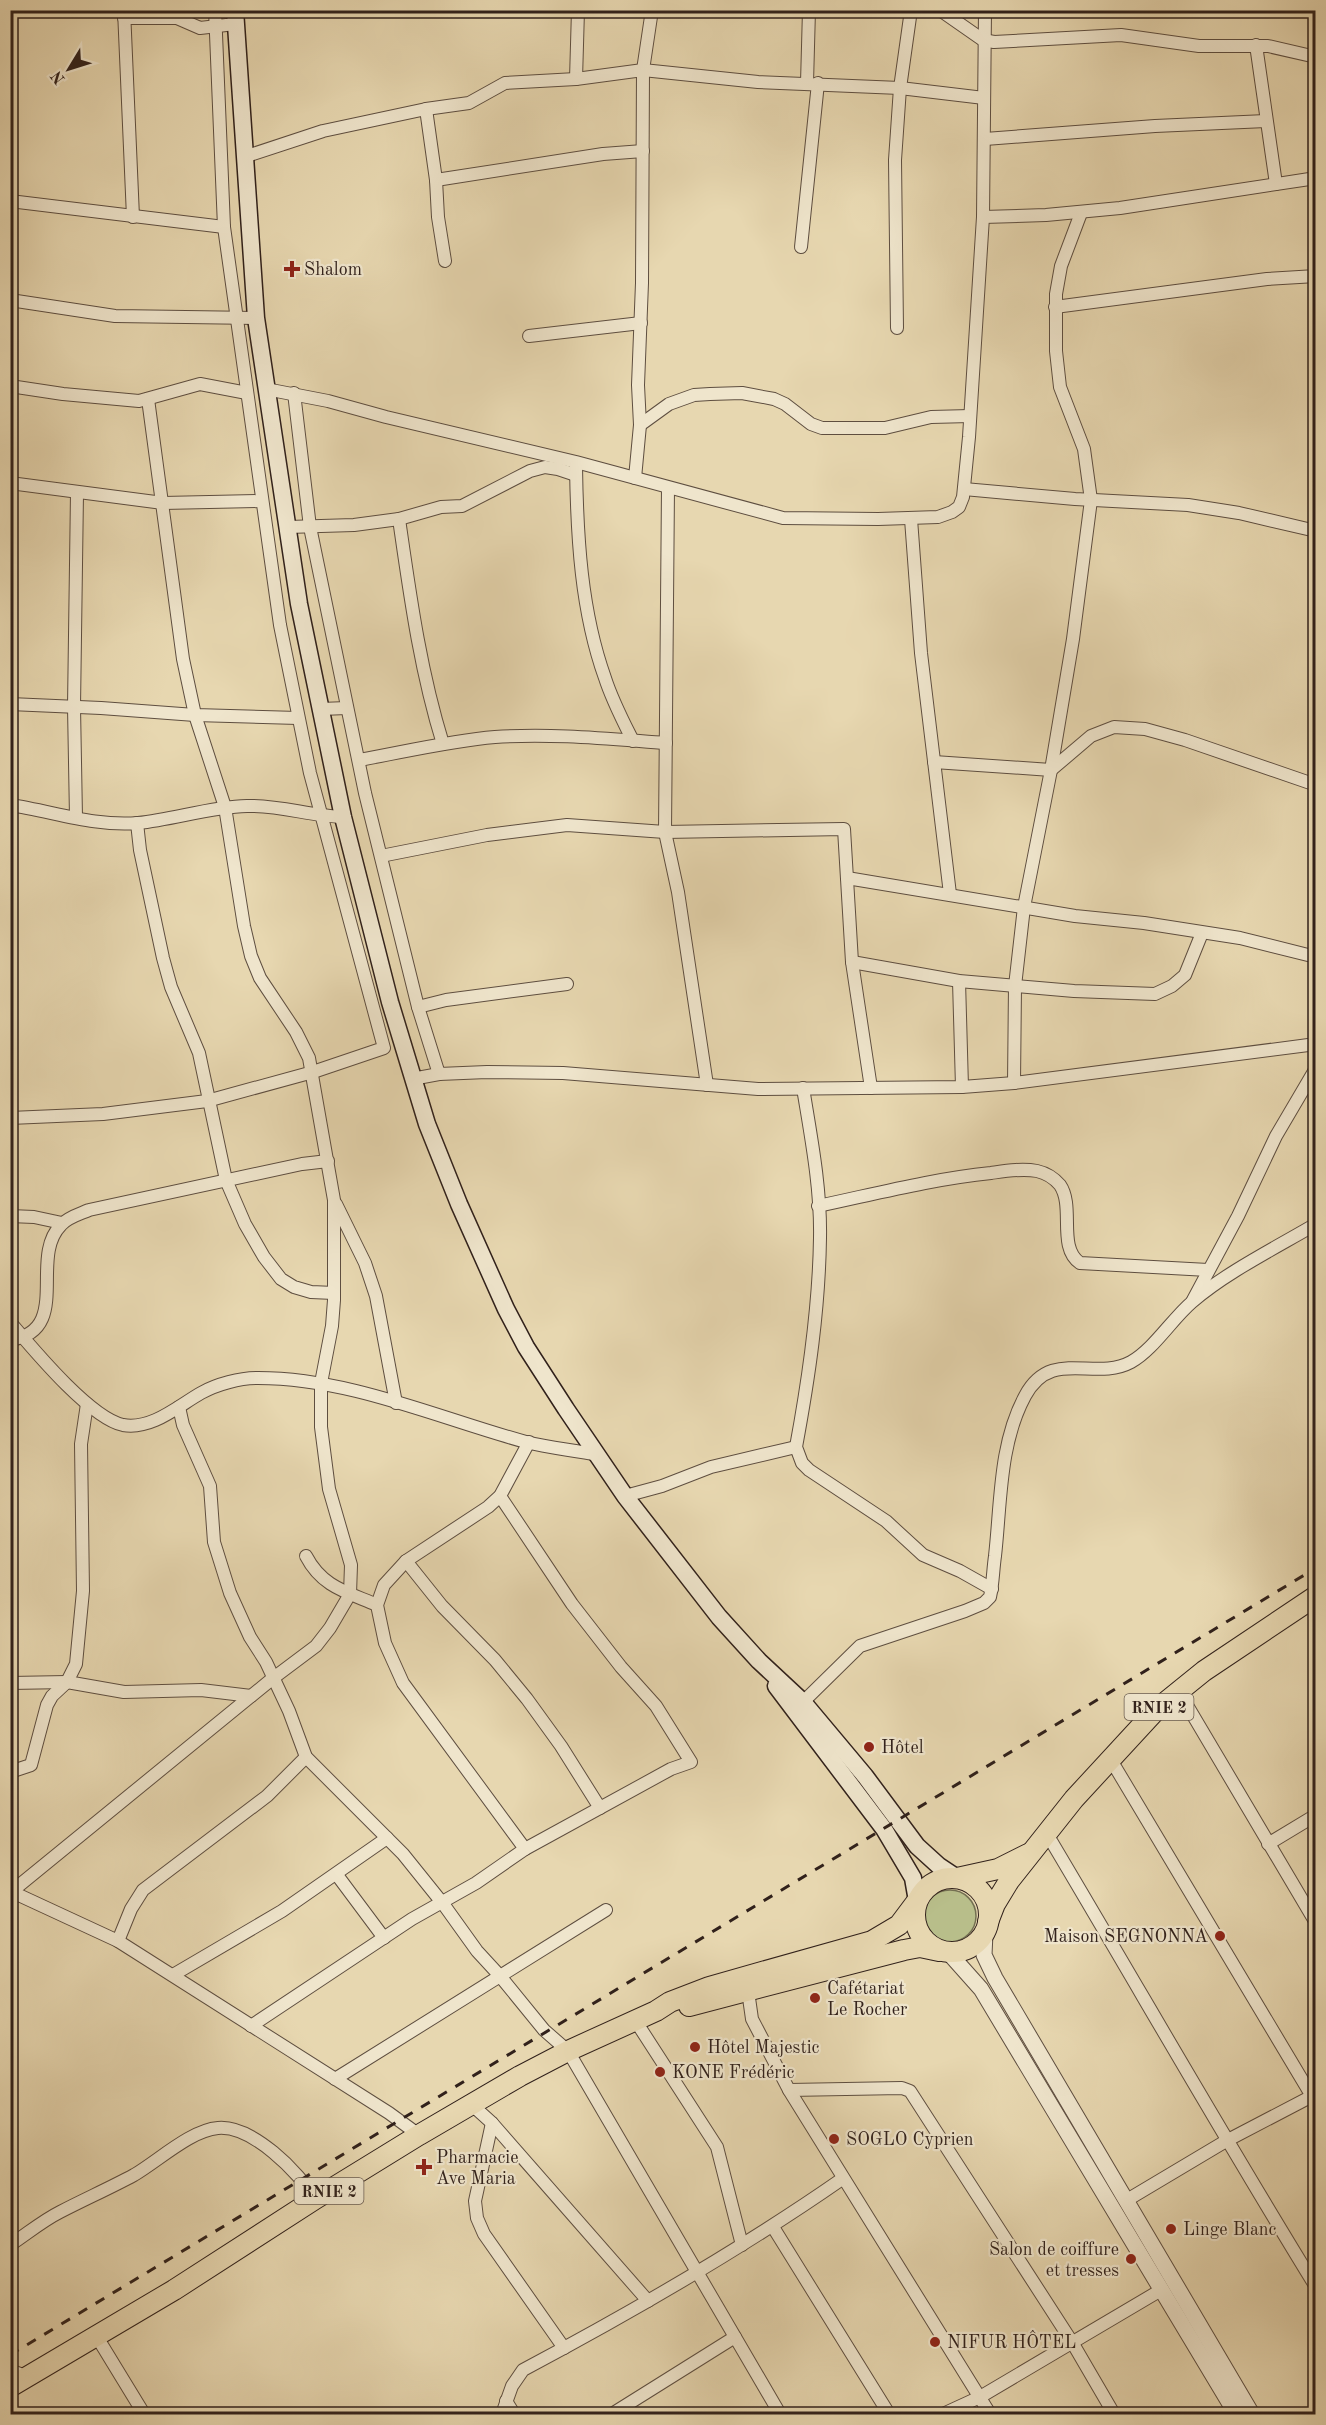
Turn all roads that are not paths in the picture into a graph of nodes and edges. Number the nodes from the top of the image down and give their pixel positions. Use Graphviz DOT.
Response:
graph roads {
  1 [pos="215,10"];
  2 [pos="578,10"];
  3 [pos="652,10"];
  4 [pos="809,10"];
  5 [pos="911,10"];
  6 [pos="940,10"];
  7 [pos="985,10"];
  8 [pos="124,14"];
  9 [pos="235,17"];
  10 [pos="216,27"];
  11 [pos="983,39"];
  12 [pos="1256,45"];
  13 [pos="1316,57"];
  14 [pos="642,70"];
  15 [pos="576,79"];
  16 [pos="812,83"];
  17 [pos="900,88"];
  18 [pos="984,98"];
  19 [pos="426,109"];
  20 [pos="1266,121"];
  21 [pos="985,139"];
  22 [pos="643,151"];
  23 [pos="244,157"];
  24 [pos="1316,178"];
  25 [pos="436,180"];
  26 [pos="1276,184"];
  27 [pos="10,201"];
  28 [pos="1081,213"];
  29 [pos="133,217"];
  30 [pos="983,217"];
  31 [pos="224,227"];
  32 [pos="801,247"];
  33 [pos="445,261"];
  34 [pos="1316,276"];
  35 [pos="10,300"];
  36 [pos="1055,307"];
  37 [pos="235,316"];
  38 [pos="256,318"];
  39 [pos="641,322"];
  40 [pos="897,328"];
  41 [pos="529,336"];
  42 [pos="10,386"];
  43 [pos="266,389"];
  44 [pos="247,393"];
  45 [pos="294,393"];
  46 [pos="148,399"];
  47 [pos="970,416"];
  48 [pos="640,425"];
  49 [pos="576,468"];
  50 [pos="635,478"];
  51 [pos="10,483"];
  52 [pos="668,488"];
  53 [pos="964,489"];
  54 [pos="77,493"];
  55 [pos="1091,500"];
  56 [pos="262,501"];
  57 [pos="163,503"];
  58 [pos="399,519"];
  59 [pos="911,519"];
  60 [pos="288,527"];
  61 [pos="310,527"];
  62 [pos="1316,531"];
  63 [pos="10,704"];
  64 [pos="74,707"];
  65 [pos="347,708"];
  66 [pos="321,709"];
  67 [pos="195,715"];
  68 [pos="298,718"];
  69 [pos="633,741"];
  70 [pos="666,743"];
  71 [pos="443,744"];
  72 [pos="358,760"];
  73 [pos="934,762"];
  74 [pos="1051,770"];
  75 [pos="1316,785"];
  76 [pos="10,805"];
  77 [pos="225,807"];
  78 [pos="76,817"];
  79 [pos="322,817"];
  80 [pos="343,817"];
  81 [pos="137,823"];
  82 [pos="665,832"];
  83 [pos="381,856"];
  84 [pos="848,878"];
  85 [pos="950,894"];
  86 [pos="1024,907"];
  87 [pos="1202,933"];
  88 [pos="1316,957"];
  89 [pos="852,962"];
  90 [pos="959,981"];
  91 [pos="567,984"];
  92 [pos="1015,986"];
  93 [pos="418,1007"];
  94 [pos="1316,1044"];
  95 [pos="1316,1068"];
  96 [pos="313,1072"];
  97 [pos="439,1074"];
  98 [pos="412,1078"];
  99 [pos="1014,1083"];
  100 [pos="707,1085"];
  101 [pos="962,1087"];
  102 [pos="803,1088"];
  103 [pos="871,1088"];
  104 [pos="207,1101"];
  105 [pos="10,1118"];
  106 [pos="328,1161"];
  107 [pos="226,1180"];
  108 [pos="334,1200"];
  109 [pos="818,1206"];
  110 [pos="10,1216"];
  111 [pos="62,1223"];
  112 [pos="1316,1224"];
  113 [pos="1208,1270"];
  114 [pos="334,1293"];
  115 [pos="1192,1301"];
  116 [pos="10,1322"];
  117 [pos="24,1338"];
  118 [pos="10,1340"];
  119 [pos="321,1383"];
  120 [pos="396,1403"];
  121 [pos="87,1404"];
  122 [pos="179,1407"];
  123 [pos="529,1442"];
  124 [pos="796,1447"];
  125 [pos="598,1455"];
  126 [pos="500,1496"];
  127 [pos="625,1496"];
  128 [pos="306,1556"];
  129 [pos="406,1561"];
  130 [pos="992,1589"];
  131 [pos="350,1594"];
  132 [pos="1316,1596"];
  133 [pos="377,1605"];
  134 [pos="759,1661"];
  135 [pos="272,1679"];
  136 [pos="67,1682"];
  137 [pos="10,1683"];
  138 [pos="1178,1690"];
  139 [pos="250,1696"];
  140 [pos="803,1702"];
  141 [pos="306,1757"];
  142 [pos="1111,1760"];
  143 [pos="10,1772"];
  144 [pos="600,1808"];
  145 [pos="1316,1815"];
  146 [pos="1047,1834"];
  147 [pos="387,1838"];
  148 [pos="1268,1844"];
  149 [pos="525,1849"];
  150 [pos="1033,1852"];
  151 [pos="337,1875"];
  152 [pos="957,1878"];
  153 [pos="11,1891"];
  154 [pos="441,1901"];
  155 [pos="917,1901"];
  156 [pos="606,1910"];
  157 [pos="1315,1922"];
  158 [pos="986,1928"];
  159 [pos="384,1938"];
  160 [pos="118,1941"];
  161 [pos="944,1951"];
  162 [pos="173,1975"];
  163 [pos="501,1976"];
  164 [pos="748,1991"];
  165 [pos="656,2011"];
  166 [pos="635,2020"];
  167 [pos="251,2026"];
  168 [pos="568,2051"];
  169 [pos="335,2079"];
  170 [pos="789,2090"];
  171 [pos="1314,2098"];
  172 [pos="471,2104"];
  173 [pos="492,2123"];
  174 [pos="419,2135"];
  175 [pos="1226,2141"];
  176 [pos="842,2179"];
  177 [pos="315,2199"];
  178 [pos="1128,2200"];
  179 [pos="773,2227"];
  180 [pos="10,2245"];
  181 [pos="742,2245"];
  182 [pos="698,2272"];
  183 [pos="1316,2288"];
  184 [pos="1161,2290"];
  185 [pos="648,2301"];
  186 [pos="97,2337"];
  187 [pos="735,2337"];
  188 [pos="1072,2342"];
  189 [pos="564,2348"];
  190 [pos="16,2378"];
  191 [pos="980,2397"];
  192 [pos="506,2401"];
  193 [pos="775,2413"];
  194 [pos="144,2415"];
  195 [pos="502,2415"];
  196 [pos="514,2415"];
  197 [pos="612,2415"];
  198 [pos="889,2415"];
  199 [pos="943,2415"];
  200 [pos="990,2415"];
  201 [pos="1114,2415"];
  202 [pos="1236,2415"];
  203 [pos="1252,2415"];
  1 -- 10 [label="street"];
  2 -- 15 [label="street"];
  3 -- 14 [label="street"];
  4 -- 16 [label="street"];
  5 -- 17 [label="street"];
  6 -- 11 [label="street"];
  7 -- 11 [label="street"];
  8 -- 10 [label="street"];
  8 -- 29 [label="street"];
  9 -- 10 [label="street"];
  9 -- 23 [label="main road"];
  10 -- 31 [label="street"];
  11 -- 12 [label="street"];
  11 -- 18 [label="street"];
  12 -- 13 [label="street"];
  12 -- 20 [label="street"];
  14 -- 15 [label="street"];
  14 -- 16 [label="street"];
  14 -- 22 [label="street"];
  15 -- 19 [label="street"];
  16 -- 17 [label="street"];
  16 -- 32 [label="street"];
  17 -- 18 [label="street"];
  17 -- 40 [label="street"];
  18 -- 21 [label="street"];
  19 -- 23 [label="street"];
  19 -- 25 [label="street"];
  20 -- 21 [label="street"];
  20 -- 26 [label="street"];
  21 -- 30 [label="street"];
  22 -- 25 [label="street"];
  22 -- 39 [label="street"];
  23 -- 38 [label="main road"];
  24 -- 26 [label="street"];
  25 -- 33 [label="street"];
  26 -- 28 [label="street"];
  27 -- 29 [label="street"];
  28 -- 30 [label="street"];
  28 -- 36 [label="street"];
  29 -- 31 [label="street"];
  30 -- 47 [label="street"];
  31 -- 37 [label="street"];
  34 -- 36 [label="street"];
  35 -- 37 [label="street"];
  36 -- 55 [label="street"];
  37 -- 38 [label="street"];
  37 -- 44 [label="street"];
  38 -- 43 [label="main road"];
  39 -- 41 [label="street"];
  39 -- 48 [label="street"];
  42 -- 46 [label="street"];
  43 -- 45 [label="street"];
  43 -- 60 [label="main road"];
  44 -- 46 [label="street"];
  44 -- 56 [label="street"];
  45 -- 49 [label="street"];
  45 -- 61 [label="street"];
  46 -- 57 [label="street"];
  47 -- 48 [label="street"];
  47 -- 53 [label="street"];
  48 -- 50 [label="street"];
  49 -- 50 [label="street"];
  49 -- 58 [label="street"];
  49 -- 69 [label="street"];
  50 -- 52 [label="street"];
  51 -- 54 [label="street"];
  52 -- 59 [label="street"];
  52 -- 70 [label="street"];
  53 -- 55 [label="street"];
  53 -- 59 [label="street"];
  54 -- 57 [label="street"];
  54 -- 64 [label="street"];
  55 -- 62 [label="street"];
  55 -- 74 [label="street"];
  56 -- 57 [label="street"];
  56 -- 68 [label="street"];
  57 -- 67 [label="street"];
  58 -- 61 [label="street"];
  58 -- 71 [label="street"];
  59 -- 73 [label="street"];
  60 -- 61 [label="street"];
  60 -- 66 [label="main road"];
  61 -- 65 [label="street"];
  63 -- 64 [label="street"];
  64 -- 67 [label="street"];
  64 -- 78 [label="street"];
  65 -- 66 [label="street"];
  65 -- 72 [label="street"];
  66 -- 80 [label="main road"];
  67 -- 68 [label="street"];
  67 -- 77 [label="street"];
  68 -- 79 [label="street"];
  69 -- 70 [label="street"];
  69 -- 71 [label="street"];
  70 -- 82 [label="street"];
  71 -- 72 [label="street"];
  72 -- 83 [label="street"];
  73 -- 74 [label="street"];
  73 -- 85 [label="street"];
  74 -- 75 [label="street"];
  74 -- 86 [label="street"];
  76 -- 78 [label="street"];
  77 -- 79 [label="street"];
  77 -- 81 [label="street"];
  77 -- 96 [label="street"];
  78 -- 81 [label="street"];
  79 -- 80 [label="street"];
  79 -- 96 [label="street"];
  80 -- 98 [label="main road"];
  81 -- 104 [label="street"];
  82 -- 83 [label="street"];
  82 -- 84 [label="street"];
  82 -- 100 [label="street"];
  83 -- 93 [label="street"];
  84 -- 85 [label="street"];
  84 -- 89 [label="street"];
  85 -- 86 [label="street"];
  86 -- 87 [label="street"];
  86 -- 92 [label="street"];
  87 -- 88 [label="street"];
  87 -- 92 [label="street"];
  89 -- 90 [label="street"];
  89 -- 103 [label="street"];
  90 -- 92 [label="street"];
  90 -- 101 [label="street"];
  91 -- 93 [label="street"];
  92 -- 99 [label="street"];
  93 -- 97 [label="street"];
  94 -- 99 [label="street"];
  95 -- 113 [label="street"];
  96 -- 104 [label="street"];
  96 -- 106 [label="street"];
  97 -- 98 [label="street"];
  97 -- 100 [label="street"];
  98 -- 125 [label="main road"];
  99 -- 101 [label="street"];
  100 -- 102 [label="street"];
  101 -- 103 [label="street"];
  102 -- 103 [label="street"];
  102 -- 109 [label="street"];
  104 -- 105 [label="street"];
  104 -- 107 [label="street"];
  106 -- 107 [label="street"];
  106 -- 108 [label="street"];
  107 -- 111 [label="street"];
  107 -- 114 [label="street"];
  108 -- 114 [label="street"];
  108 -- 120 [label="street"];
  109 -- 113 [label="street"];
  109 -- 124 [label="street"];
  110 -- 111 [label="street"];
  111 -- 117 [label="street"];
  112 -- 115 [label="street"];
  113 -- 115 [label="street"];
  114 -- 119 [label="street"];
  115 -- 130 [label="street"];
  116 -- 117 [label="street"];
  117 -- 118 [label="street"];
  117 -- 121 [label="street"];
  119 -- 120 [label="street"];
  119 -- 122 [label="street"];
  119 -- 131 [label="street"];
  120 -- 123 [label="street"];
  121 -- 122 [label="street"];
  121 -- 136 [label="street"];
  122 -- 135 [label="street"];
  123 -- 125 [label="street"];
  123 -- 126 [label="street"];
  124 -- 127 [label="street"];
  124 -- 130 [label="street"];
  125 -- 127 [label="main road"];
  126 -- 129 [label="street"];
  126 -- 144 [label="street"];
  127 -- 134 [label="main road"];
  128 -- 131 [label="street"];
  129 -- 133 [label="street"];
  129 -- 144 [label="street"];
  130 -- 140 [label="street"];
  131 -- 133 [label="street"];
  131 -- 135 [label="street"];
  132 -- 138 [label="highway, RNIE 2"];
  133 -- 149 [label="street"];
  134 -- 140 [label="main road"];
  134 -- 155 [label="main road"];
  135 -- 139 [label="street"];
  135 -- 141 [label="street"];
  136 -- 137 [label="street"];
  136 -- 139 [label="street"];
  136 -- 143 [label="street"];
  138 -- 142 [label="highway, RNIE 2"];
  138 -- 148 [label="street"];
  139 -- 153 [label="street"];
  140 -- 152 [label="main road"];
  141 -- 147 [label="street"];
  141 -- 160 [label="street"];
  142 -- 146 [label="highway, RNIE 2"];
  142 -- 171 [label="street"];
  144 -- 149 [label="street"];
  145 -- 148 [label="street"];
  146 -- 150 [label="highway, RNIE 2"];
  146 -- 175 [label="street"];
  147 -- 151 [label="street"];
  147 -- 154 [label="street"];
  148 -- 157 [label="street"];
  149 -- 154 [label="street"];
  150 -- 152 [label="highway, RNIE 2"];
  150 -- 158 [label="highway, RNIE 2"];
  151 -- 159 [label="street"];
  151 -- 162 [label="street"];
  152 -- 155 [label="highway"];
  152 -- 158 [label="highway"];
  153 -- 160 [label="street"];
  154 -- 159 [label="street"];
  154 -- 163 [label="street"];
  155 -- 161 [label="highway"];
  155 -- 165 [label="highway, RNIE 2"];
  156 -- 163 [label="street"];
  158 -- 161 [label="highway"];
  158 -- 178 [label="street"];
  159 -- 167 [label="street"];
  160 -- 162 [label="street"];
  161 -- 164 [label="highway, RNIE 2"];
  161 -- 184 [label="street"];
  162 -- 167 [label="street"];
  163 -- 168 [label="street"];
  163 -- 169 [label="street"];
  164 -- 165 [label="highway, RNIE 2"];
  164 -- 170 [label="street"];
  165 -- 166 [label="highway, RNIE 2"];
  166 -- 168 [label="highway, RNIE 2"];
  166 -- 181 [label="street"];
  167 -- 169 [label="street"];
  168 -- 172 [label="highway, RNIE 2"];
  168 -- 182 [label="street"];
  169 -- 174 [label="street"];
  170 -- 176 [label="street"];
  170 -- 188 [label="street"];
  171 -- 175 [label="street"];
  172 -- 173 [label="street"];
  172 -- 174 [label="highway, RNIE 2"];
  173 -- 185 [label="street"];
  173 -- 189 [label="street"];
  174 -- 177 [label="highway, RNIE 2"];
  175 -- 178 [label="street"];
  175 -- 183 [label="street"];
  176 -- 179 [label="street"];
  176 -- 191 [label="street"];
  177 -- 180 [label="street"];
  177 -- 186 [label="highway, RNIE 2"];
  178 -- 203 [label="street"];
  179 -- 181 [label="street"];
  179 -- 198 [label="street"];
  181 -- 182 [label="street"];
  182 -- 185 [label="street"];
  182 -- 187 [label="street"];
  184 -- 188 [label="street"];
  184 -- 202 [label="street"];
  185 -- 189 [label="street"];
  186 -- 190 [label="highway, RNIE 2"];
  186 -- 194 [label="street"];
  187 -- 193 [label="street"];
  187 -- 197 [label="street"];
  188 -- 191 [label="street"];
  188 -- 201 [label="street"];
  189 -- 192 [label="street"];
  191 -- 199 [label="street"];
  191 -- 200 [label="street"];
  192 -- 195 [label="street"];
  192 -- 196 [label="street"];
}
